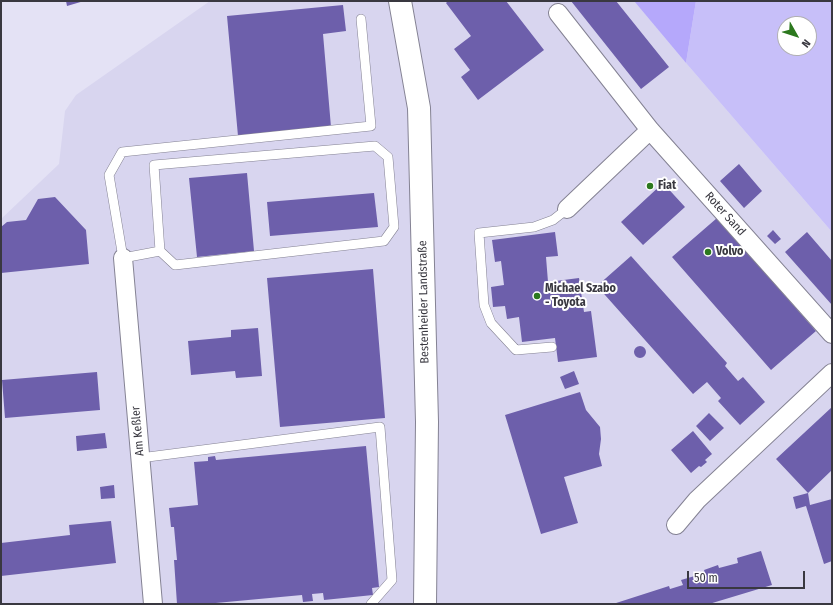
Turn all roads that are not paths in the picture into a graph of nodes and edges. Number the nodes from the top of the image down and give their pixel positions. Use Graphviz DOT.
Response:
graph roads {
  1 [pos="400,1"];
  2 [pos="558,13"];
  3 [pos="361,19"];
  4 [pos="650,130"];
  5 [pos="567,209"];
  6 [pos="160,251"];
  7 [pos="122,258"];
  8 [pos="832,334"];
  9 [pos="552,347"];
  10 [pos="832,373"];
  11 [pos="140,458"];
  12 [pos="676,525"];
  13 [pos="153,604"];
  14 [pos="371,604"];
  15 [pos="425,604"];
  1 -- 15 [label="main road, Bestenheider Landstraße"];
  2 -- 4 [label="street, Roter Sand"];
  3 -- 7 [label="lane"];
  4 -- 5 [label="street"];
  4 -- 8 [label="street, Roter Sand"];
  5 -- 9 [label="lane"];
  6 -- 6 [label="lane"];
  6 -- 7 [label="lane"];
  7 -- 11 [label="street, Am Keßler"];
  10 -- 12 [label="street"];
  11 -- 13 [label="street, Am Keßler"];
  11 -- 14 [label="lane"];
}
